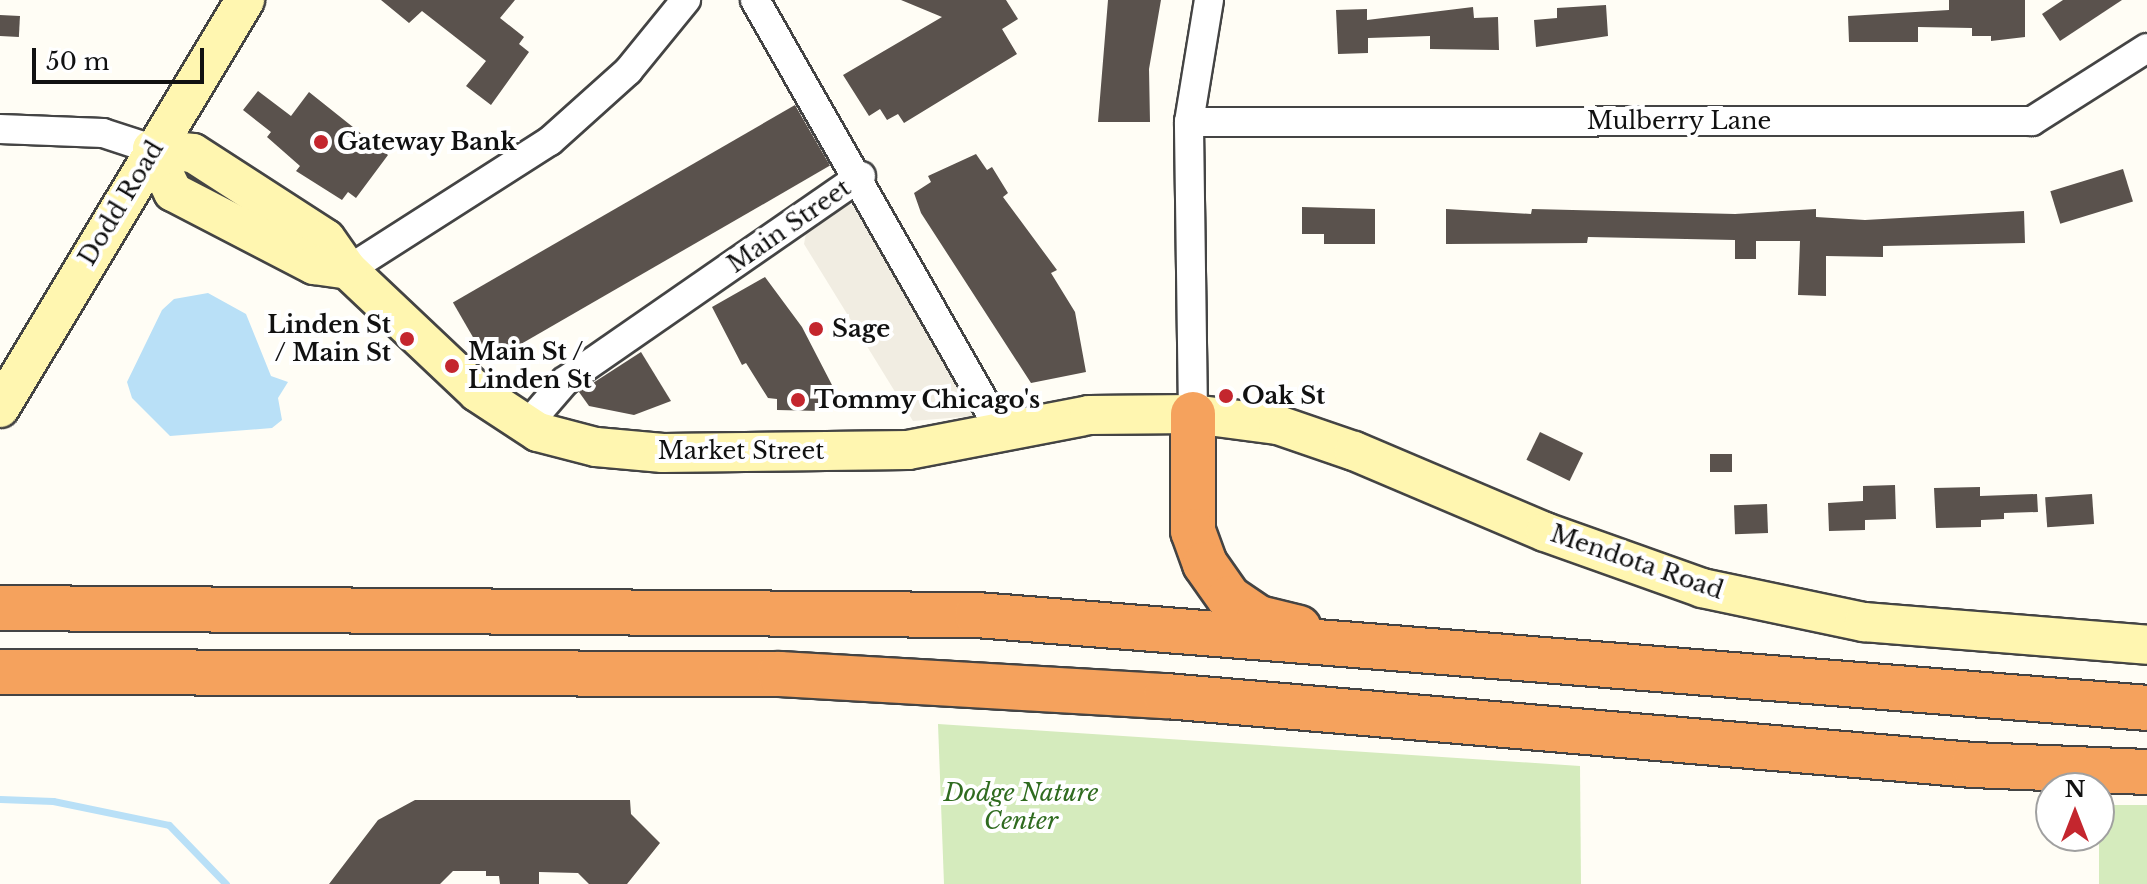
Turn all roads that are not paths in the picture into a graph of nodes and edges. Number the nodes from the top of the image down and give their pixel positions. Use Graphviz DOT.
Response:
graph roads {
  1 [pos="245,0"];
  2 [pos="686,0"];
  3 [pos="755,0"];
  4 [pos="1209,0"];
  5 [pos="2147,48"];
  6 [pos="1189,122"];
  7 [pos="0,129"];
  8 [pos="152,149"];
  9 [pos="861,176"];
  10 [pos="348,270"];
  11 [pos="0,408"];
  12 [pos="1193,414"];
  13 [pos="527,425"];
  14 [pos="1001,432"];
  15 [pos="9,603"];
  16 [pos="2147,645"];
  17 [pos="1379,647"];
  18 [pos="0,672"];
  19 [pos="2147,708"];
  20 [pos="2147,732"];
  21 [pos="2006,766"];
  22 [pos="2147,772"];
  1 -- 8 [label="street, Dodd Road"];
  2 -- 10 [label="street"];
  3 -- 9 [label="street"];
  4 -- 6 [label="street"];
  5 -- 6 [label="street, Mulberry Lane"];
  6 -- 12 [label="street"];
  7 -- 8 [label="street"];
  8 -- 10 [label="street, Market Street"];
  8 -- 11 [label="street, Dodd Road"];
  9 -- 13 [label="street, Main Street"];
  9 -- 14 [label="street, Main Street"];
  10 -- 13 [label="street, Market Street"];
  12 -- 14 [label="street, Market Street"];
  12 -- 16 [label="street, Mendota Road"];
  12 -- 17 [label="highway"];
  13 -- 14 [label="street, Market Street"];
  15 -- 17 [label="highway"];
  17 -- 19 [label="highway"];
  18 -- 21 [label="highway"];
  20 -- 21 [label="highway"];
  21 -- 22 [label="highway"];
}
